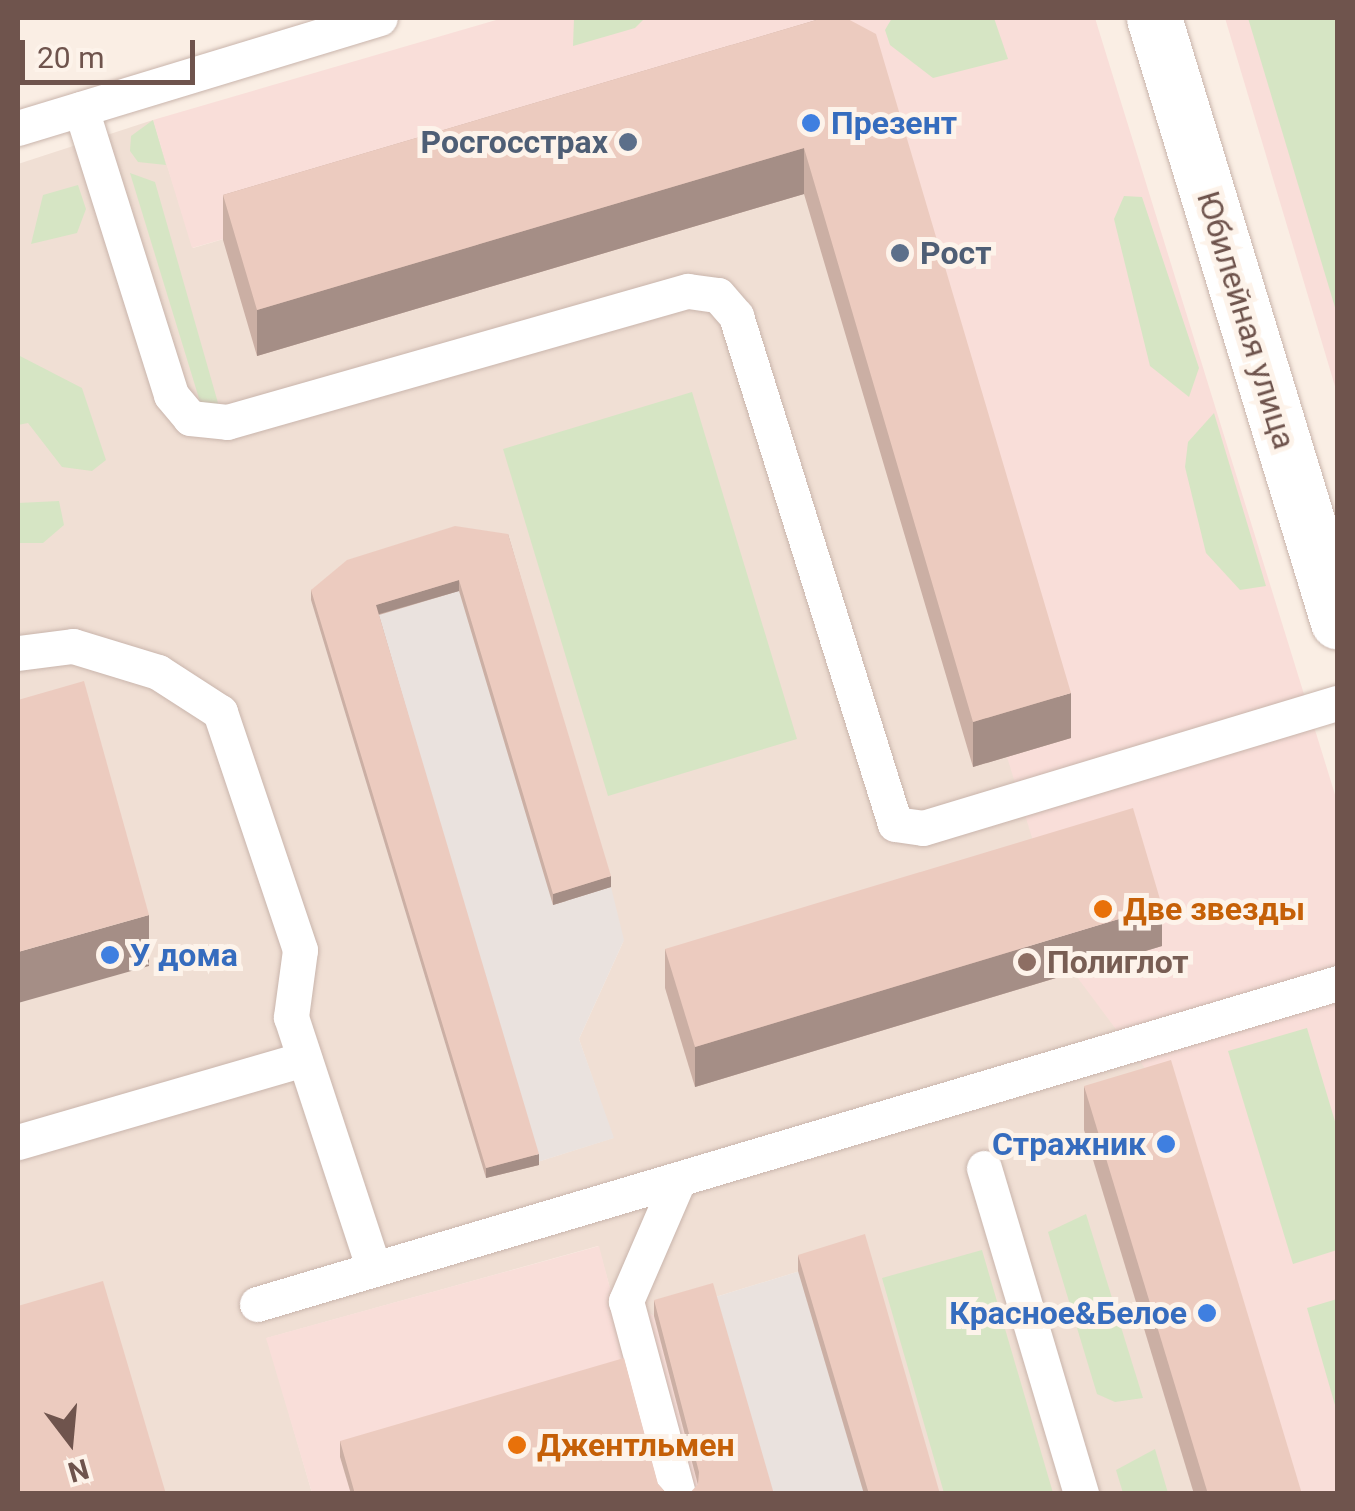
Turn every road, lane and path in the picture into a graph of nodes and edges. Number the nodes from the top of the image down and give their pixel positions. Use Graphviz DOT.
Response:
graph roads {
  1 [pos="380,18"];
  2 [pos="1154,18"];
  3 [pos="299,29"];
  4 [pos="81,108"];
  5 [pos="18,128"];
  6 [pos="1329,566"];
  7 [pos="1338,622"];
  8 [pos="18,653"];
  9 [pos="1338,704"];
  10 [pos="1338,983"];
  11 [pos="304,1059"];
  12 [pos="18,1142"];
  13 [pos="984,1168"];
  14 [pos="676,1183"];
  15 [pos="374,1269"];
  16 [pos="257,1304"];
  17 [pos="678,1494"];
  18 [pos="1081,1494"];
  1 -- 3 [label="lane"];
  2 -- 6 [label="main road, Юбилейная улица"];
  3 -- 4 [label="lane"];
  4 -- 5 [label="lane"];
  4 -- 9 [label="lane"];
  6 -- 7 [label="main road, Юбилейная улица"];
  8 -- 11 [label="lane"];
  10 -- 14 [label="lane"];
  11 -- 12 [label="lane"];
  11 -- 15 [label="lane"];
  13 -- 18 [label="lane"];
  14 -- 15 [label="lane"];
  14 -- 17 [label="lane"];
  15 -- 16 [label="lane"];
}
